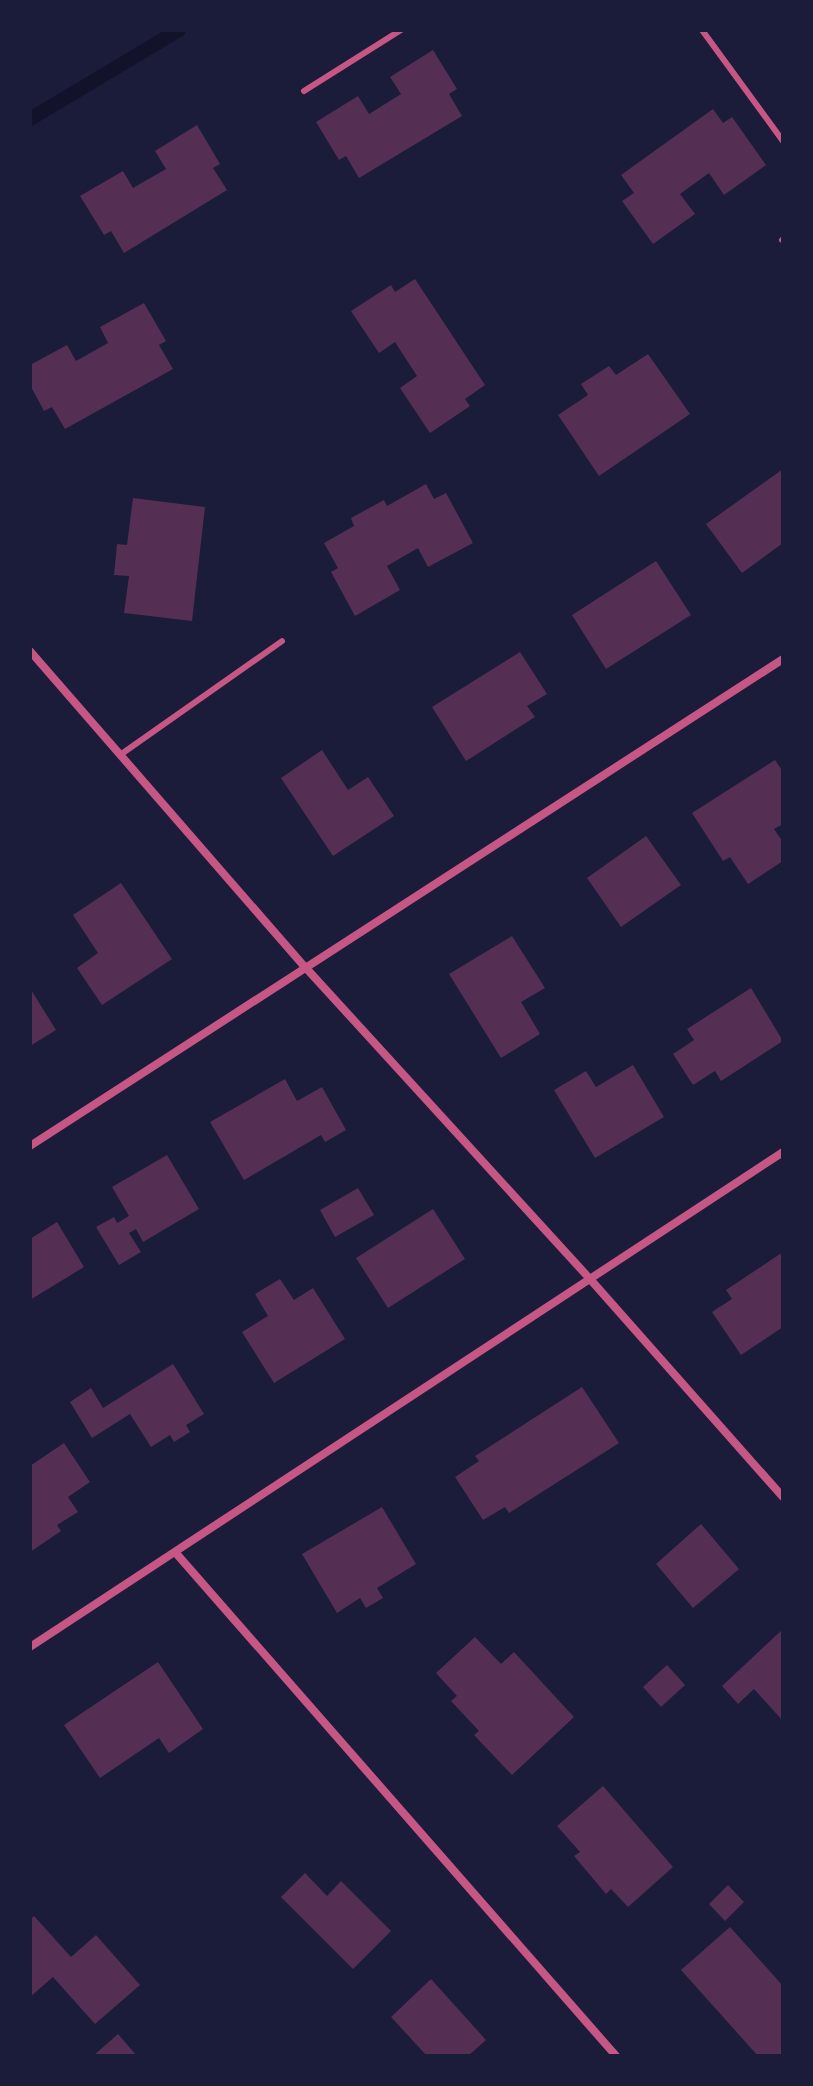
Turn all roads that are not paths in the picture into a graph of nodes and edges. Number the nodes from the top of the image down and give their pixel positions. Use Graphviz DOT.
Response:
graph roads {
  1 [pos="401,30"];
  2 [pos="702,30"];
  3 [pos="304,91"];
  4 [pos="783,141"];
  5 [pos="282,641"];
  6 [pos="30,651"];
  7 [pos="783,659"];
  8 [pos="120,755"];
  9 [pos="306,968"];
  10 [pos="30,1146"];
  11 [pos="783,1152"];
  12 [pos="590,1279"];
  13 [pos="783,1497"];
  14 [pos="175,1552"];
  15 [pos="30,1647"];
  16 [pos="616,2056"];
  1 -- 3 [label="lane"];
  2 -- 4 [label="lane"];
  5 -- 8 [label="lane"];
  6 -- 8 [label="street"];
  7 -- 9 [label="street"];
  8 -- 9 [label="street"];
  9 -- 10 [label="street"];
  9 -- 12 [label="street"];
  11 -- 12 [label="street"];
  12 -- 13 [label="street"];
  12 -- 14 [label="street"];
  14 -- 15 [label="street"];
  14 -- 16 [label="street"];
}
